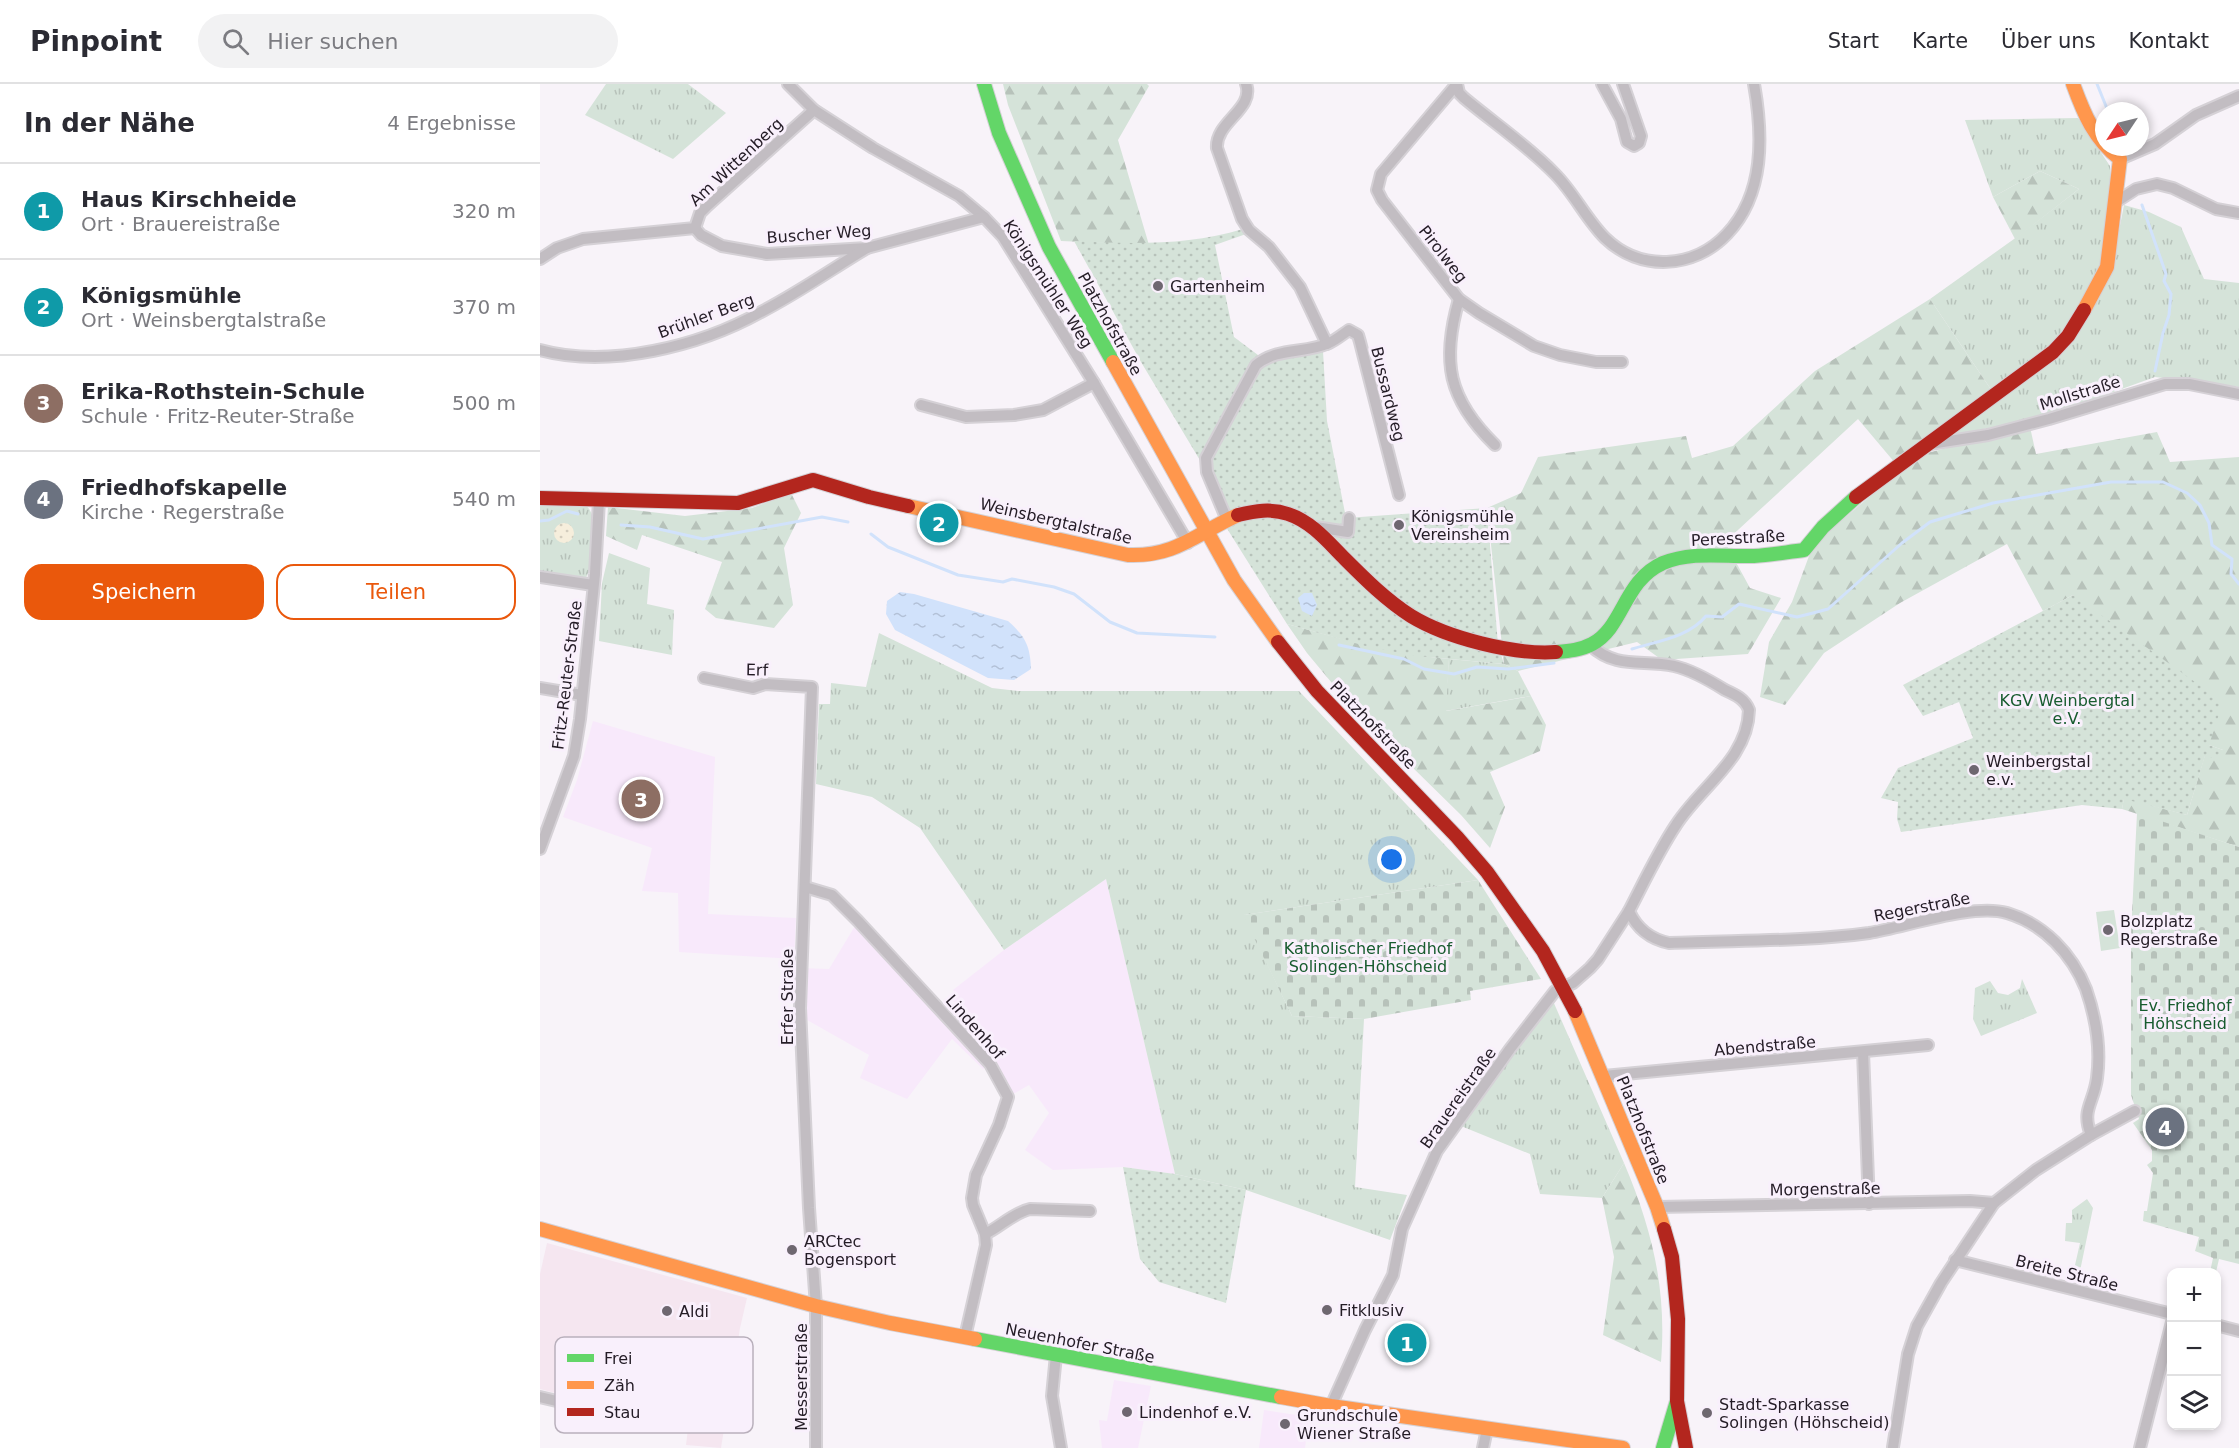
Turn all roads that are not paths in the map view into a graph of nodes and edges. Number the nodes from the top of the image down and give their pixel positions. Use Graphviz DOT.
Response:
graph roads {
  1 [pos="788,84"];
  2 [pos="984,84"];
  3 [pos="1246,84"];
  4 [pos="1456,84"];
  5 [pos="1602,84"];
  6 [pos="1623,84"];
  7 [pos="1754,84"];
  8 [pos="2073,84"];
  9 [pos="2239,96"];
  10 [pos="814,110"];
  11 [pos="2120,159"];
  12 [pos="2116,202"];
  13 [pos="2239,213"];
  14 [pos="984,217"];
  15 [pos="695,228"];
  16 [pos="867,248"];
  17 [pos="540,259"];
  18 [pos="1459,299"];
  19 [pos="1327,344"];
  20 [pos="540,350"];
  21 [pos="1622,362"];
  22 [pos="1094,383"];
  23 [pos="2239,394"];
  24 [pos="921,405"];
  25 [pos="1930,444"];
  26 [pos="1495,445"];
  27 [pos="1399,495"];
  28 [pos="540,498"];
  29 [pos="598,500"];
  30 [pos="1349,518"];
  31 [pos="1227,520"];
  32 [pos="1315,527"];
  33 [pos="1206,531"];
  34 [pos="1183,546"];
  35 [pos="540,577"];
  36 [pos="593,585"];
  37 [pos="1590,645"];
  38 [pos="704,678"];
  39 [pos="812,687"];
  40 [pos="540,688"];
  41 [pos="582,694"];
  42 [pos="540,849"];
  43 [pos="805,887"];
  44 [pos="1629,911"];
  45 [pos="1563,987"];
  46 [pos="1928,1044"];
  47 [pos="1863,1052"];
  48 [pos="1604,1076"];
  49 [pos="2135,1111"];
  50 [pos="2091,1135"];
  51 [pos="1994,1203"];
  52 [pos="1869,1204"];
  53 [pos="1657,1207"];
  54 [pos="1090,1211"];
  55 [pos="540,1229"];
  56 [pos="985,1234"];
  57 [pos="1955,1260"];
  58 [pos="816,1306"];
  59 [pos="2167,1313"];
  60 [pos="2221,1326"];
  61 [pos="2239,1331"];
  62 [pos="965,1337"];
  63 [pos="2167,1342"];
  64 [pos="1056,1355"];
  65 [pos="540,1397"];
  66 [pos="555,1401"];
  67 [pos="1677,1401"];
  68 [pos="1331,1406"];
  69 [pos="1487,1428"];
  70 [pos="1893,1447"];
  71 [pos="816,1448"];
  72 [pos="1061,1448"];
  73 [pos="1484,1448"];
  74 [pos="1623,1448"];
  75 [pos="1663,1448"];
  76 [pos="1686,1448"];
  77 [pos="2140,1448"];
  1 -- 10 [label="street, Königsmühler Weg"];
  2 -- 33 [label="main road, Platzhofstraße"];
  3 -- 19 [label="street"];
  4 -- 7 [label="street"];
  4 -- 18 [label="street, Pirolweg"];
  5 -- 6 [label="street"];
  8 -- 11 [label="main road"];
  9 -- 11 [label="street"];
  10 -- 14 [label="street, Königsmühler Weg"];
  10 -- 15 [label="street, Am Wittenberg"];
  11 -- 12 [label="main road, Peresstraße"];
  12 -- 13 [label="street"];
  12 -- 25 [label="main road, Peresstraße"];
  14 -- 16 [label="street, Buscher Weg"];
  14 -- 22 [label="street, Königsmühler Weg"];
  15 -- 16 [label="street, Buscher Weg"];
  15 -- 17 [label="street, Am Wittenberg"];
  16 -- 20 [label="street, Brühler Berg"];
  18 -- 21 [label="street, Pirolweg"];
  18 -- 26 [label="street"];
  19 -- 27 [label="street, Bussardweg"];
  19 -- 31 [label="street"];
  22 -- 24 [label="street"];
  22 -- 34 [label="street, Königsmühler Weg"];
  23 -- 25 [label="street, Mollstraße"];
  25 -- 37 [label="main road, Peresstraße"];
  28 -- 29 [label="main road, Weinsbergtalstraße"];
  29 -- 34 [label="main road, Weinsbergtalstraße"];
  29 -- 36 [label="street, Fritz-Reuter-Straße"];
  30 -- 32 [label="street"];
  31 -- 32 [label="main road"];
  31 -- 33 [label="main road"];
  32 -- 37 [label="main road"];
  33 -- 34 [label="main road, Weinsbergtalstraße"];
  33 -- 45 [label="main road, Platzhofstraße"];
  35 -- 36 [label="street"];
  36 -- 41 [label="street, Fritz-Reuter-Straße"];
  37 -- 44 [label="street"];
  38 -- 39 [label="street, Erf"];
  39 -- 43 [label="street, Erfer Straße"];
  40 -- 41 [label="street"];
  41 -- 42 [label="street, Fritz-Reuter-Straße"];
  43 -- 56 [label="street, Lindenhof"];
  43 -- 58 [label="street, Erfer Straße"];
  44 -- 45 [label="street"];
  44 -- 50 [label="street, Regerstraße"];
  45 -- 48 [label="main road, Platzhofstraße"];
  45 -- 68 [label="street, Brauereistraße"];
  46 -- 47 [label="street, Abendstraße"];
  47 -- 48 [label="street, Abendstraße"];
  47 -- 52 [label="street"];
  48 -- 53 [label="main road, Platzhofstraße"];
  49 -- 50 [label="street"];
  50 -- 51 [label="street"];
  51 -- 52 [label="street, Morgenstraße"];
  51 -- 57 [label="street"];
  52 -- 53 [label="street, Morgenstraße"];
  53 -- 67 [label="main road, Platzhofstraße"];
  54 -- 56 [label="street"];
  55 -- 58 [label="main road, Neuenhofer Straße"];
  56 -- 62 [label="street"];
  57 -- 59 [label="street, Breite Straße"];
  57 -- 70 [label="street"];
  58 -- 62 [label="main road, Neuenhofer Straße"];
  58 -- 71 [label="street, Messerstraße"];
  60 -- 61 [label="street"];
  62 -- 64 [label="main road, Neuenhofer Straße"];
  63 -- 77 [label="street"];
  64 -- 68 [label="main road, Neuenhofer Straße"];
  64 -- 72 [label="street"];
  65 -- 66 [label="street"];
  67 -- 75 [label="main road, Platzhofstraße"];
  67 -- 76 [label="main road, Platzhofstraße"];
  68 -- 69 [label="main road, Neuenhofer Straße"];
  69 -- 73 [label="street"];
  69 -- 74 [label="main road, Neuenhofer Straße"];
}
